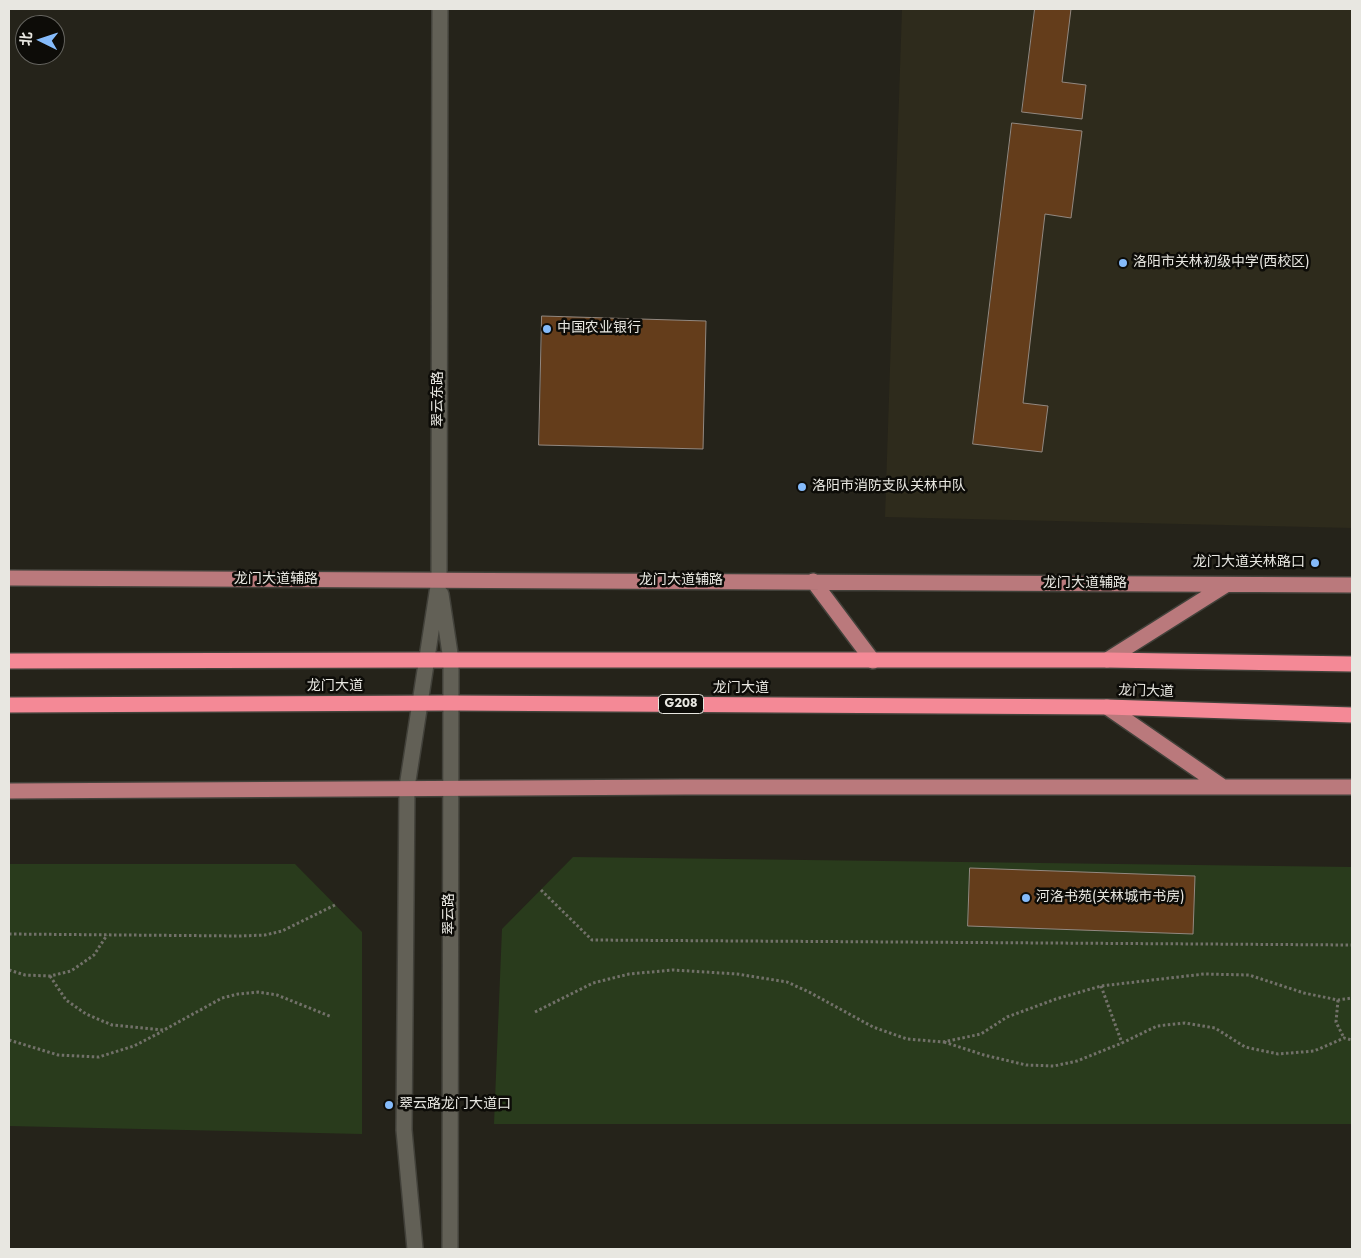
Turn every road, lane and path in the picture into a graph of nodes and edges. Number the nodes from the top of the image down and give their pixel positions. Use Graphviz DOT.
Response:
graph roads {
  1 [pos="440,9"];
  2 [pos="9,578"];
  3 [pos="439,580"];
  4 [pos="813,582"];
  5 [pos="1226,585"];
  6 [pos="1352,586"];
  7 [pos="426,660"];
  8 [pos="451,660"];
  9 [pos="1107,660"];
  10 [pos="9,661"];
  11 [pos="872,661"];
  12 [pos="1352,664"];
  13 [pos="420,703"];
  14 [pos="451,703"];
  15 [pos="9,705"];
  16 [pos="1107,707"];
  17 [pos="1352,715"];
  18 [pos="407,787"];
  19 [pos="451,787"];
  20 [pos="1223,787"];
  21 [pos="1352,787"];
  22 [pos="9,791"];
  23 [pos="541,890"];
  24 [pos="335,905"];
  25 [pos="9,934"];
  26 [pos="107,935"];
  27 [pos="1352,944"];
  28 [pos="9,970"];
  29 [pos="50,976"];
  30 [pos="1101,986"];
  31 [pos="1352,998"];
  32 [pos="1338,1000"];
  33 [pos="536,1012"];
  34 [pos="332,1017"];
  35 [pos="164,1030"];
  36 [pos="1344,1038"];
  37 [pos="9,1040"];
  38 [pos="1352,1040"];
  39 [pos="943,1042"];
  40 [pos="1122,1043"];
  41 [pos="415,1249"];
  42 [pos="450,1249"];
  1 -- 3 [label="street, 翠云东路"];
  2 -- 3 [label="main road, 龙门大道辅路"];
  3 -- 4 [label="main road, 龙门大道辅路"];
  3 -- 7 [label="street, 翠云东路"];
  3 -- 8 [label="street, 翠云路"];
  4 -- 5 [label="main road, 龙门大道辅路"];
  4 -- 11 [label="main road"];
  5 -- 6 [label="main road, 龙门大道辅路"];
  5 -- 9 [label="main road"];
  7 -- 8 [label="highway, 龙门大道"];
  7 -- 10 [label="highway, 龙门大道"];
  7 -- 13 [label="street, 翠云东路"];
  8 -- 11 [label="highway, 龙门大道"];
  8 -- 14 [label="street, 翠云路"];
  9 -- 11 [label="highway, 龙门大道"];
  9 -- 12 [label="highway, 龙门大道"];
  13 -- 14 [label="highway, 龙门大道 / G208"];
  13 -- 15 [label="highway, 龙门大道 / G208"];
  13 -- 18 [label="street, 翠云东路"];
  14 -- 16 [label="highway, 龙门大道 / G208"];
  14 -- 19 [label="street, 翠云路"];
  16 -- 17 [label="highway, 龙门大道 / G208"];
  16 -- 20 [label="main road"];
  18 -- 19 [label="main road"];
  18 -- 22 [label="main road"];
  18 -- 41 [label="street"];
  19 -- 20 [label="main road"];
  19 -- 42 [label="street, 翠云路"];
  20 -- 21 [label="main road"];
  23 -- 27 [label="path"];
  24 -- 26 [label="path"];
  25 -- 26 [label="path"];
  26 -- 29 [label="path"];
  28 -- 29 [label="path"];
  29 -- 35 [label="path"];
  30 -- 32 [label="path"];
  30 -- 39 [label="path"];
  30 -- 40 [label="path"];
  31 -- 32 [label="path"];
  32 -- 36 [label="path"];
  33 -- 39 [label="path"];
  34 -- 35 [label="path"];
  35 -- 37 [label="path"];
  36 -- 38 [label="path"];
  36 -- 40 [label="path"];
  39 -- 40 [label="path"];
}
